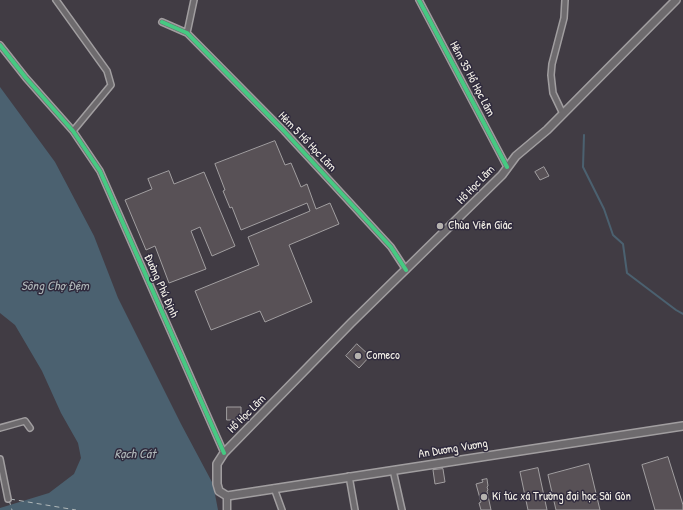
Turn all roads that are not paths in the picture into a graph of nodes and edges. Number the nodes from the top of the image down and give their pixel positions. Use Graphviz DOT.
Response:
graph roads {
  1 [pos="56,0"];
  2 [pos="194,0"];
  3 [pos="420,0"];
  4 [pos="565,0"];
  5 [pos="676,0"];
  6 [pos="162,22"];
  7 [pos="187,33"];
  8 [pos="0,45"];
  9 [pos="563,114"];
  10 [pos="72,131"];
  11 [pos="507,167"];
  12 [pos="406,270"];
  13 [pos="683,426"];
  14 [pos="0,428"];
  15 [pos="30,428"];
  16 [pos="224,453"];
  17 [pos="0,458"];
  18 [pos="394,470"];
  19 [pos="349,476"];
  20 [pos="274,488"];
  21 [pos="226,496"];
  22 [pos="8,499"];
  23 [pos="227,510"];
  24 [pos="282,510"];
  25 [pos="355,510"];
  26 [pos="402,510"];
  1 -- 10 [label="street"];
  2 -- 7 [label="street"];
  3 -- 11 [label="street, Hẻm 35 Hồ Học Lãm"];
  4 -- 9 [label="street"];
  5 -- 9 [label="main road, Hồ Học Lãm"];
  6 -- 7 [label="street"];
  7 -- 12 [label="street, Hẻm 5 Hồ Học Lãm"];
  8 -- 10 [label="street, Đường Phú Định"];
  9 -- 11 [label="main road, Hồ Học Lãm"];
  10 -- 16 [label="street, Đường Phú Định"];
  11 -- 12 [label="main road, Hồ Học Lãm"];
  12 -- 16 [label="main road, Hồ Học Lãm"];
  13 -- 18 [label="main road, An Dương Vương"];
  14 -- 15 [label="street"];
  16 -- 21 [label="main road"];
  17 -- 22 [label="street"];
  18 -- 19 [label="main road, An Dương Vương"];
  18 -- 26 [label="street"];
  19 -- 20 [label="main road, An Dương Vương"];
  19 -- 25 [label="street"];
  20 -- 21 [label="main road, An Dương Vương"];
  20 -- 24 [label="street"];
  21 -- 23 [label="street"];
}
